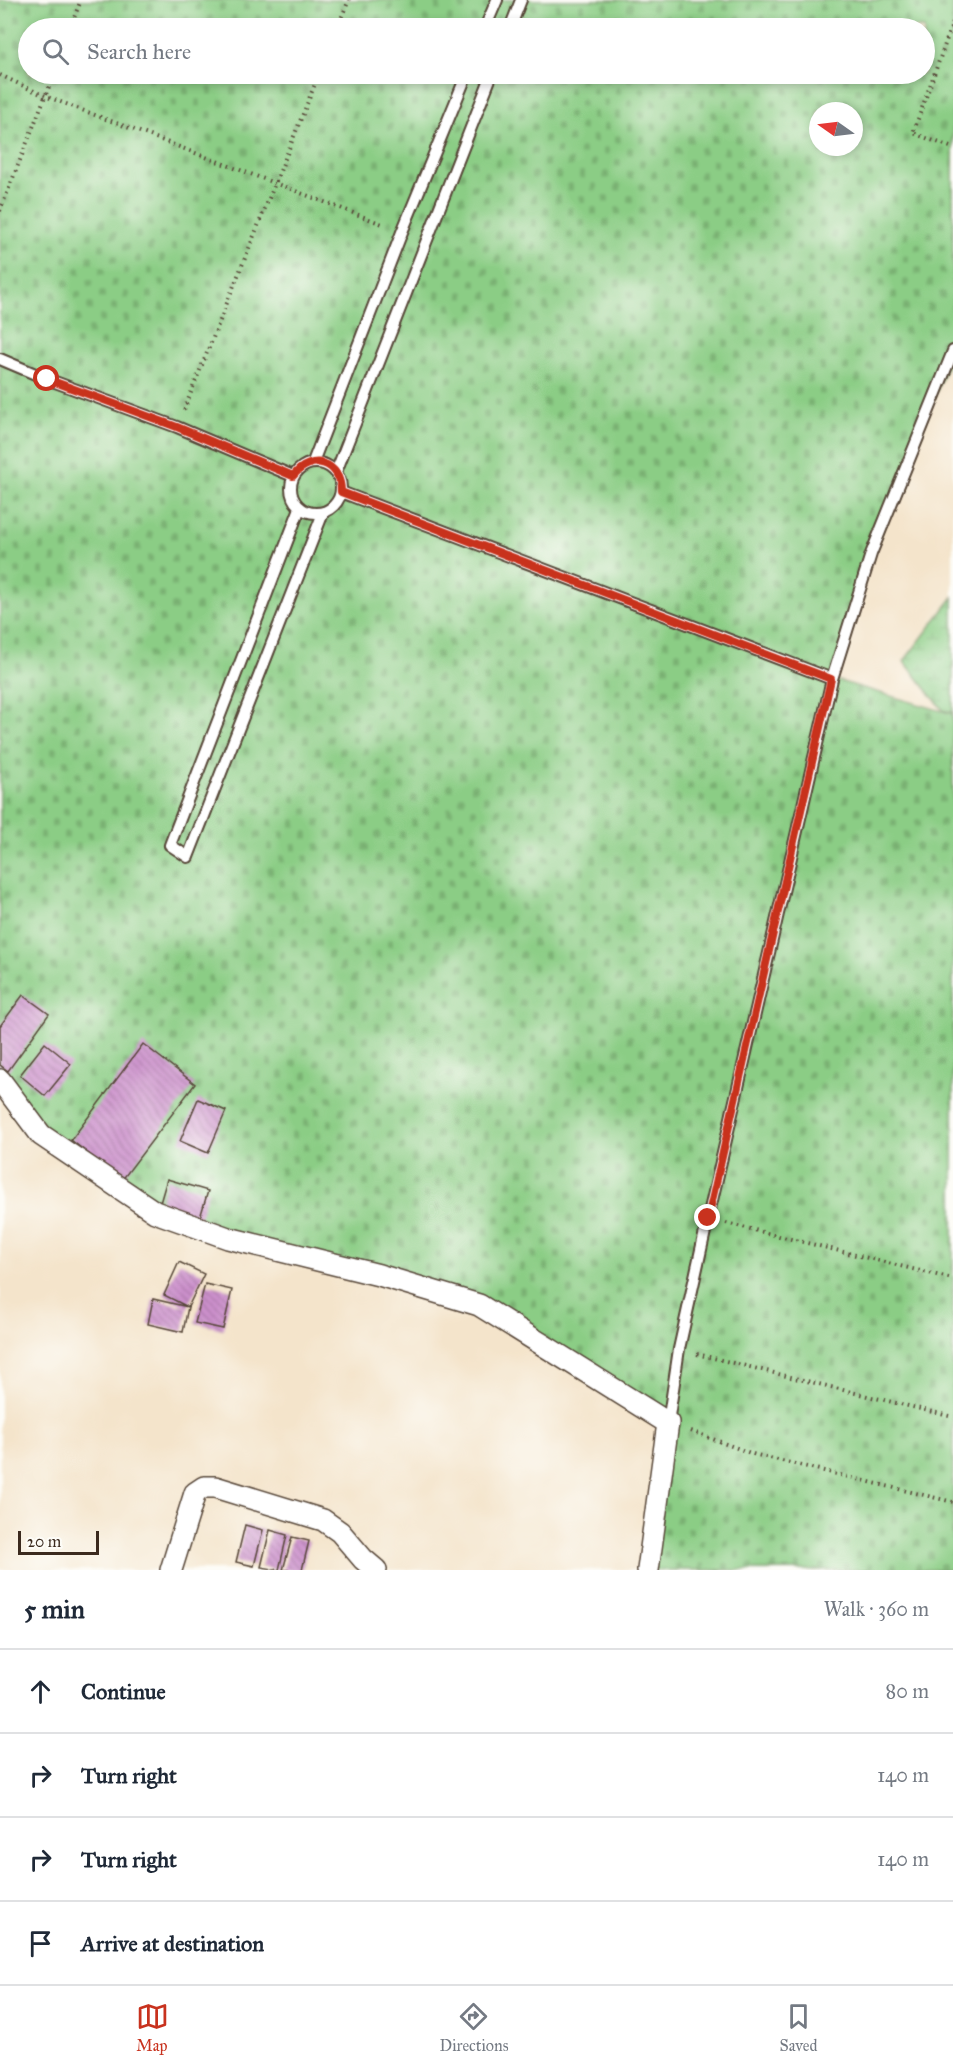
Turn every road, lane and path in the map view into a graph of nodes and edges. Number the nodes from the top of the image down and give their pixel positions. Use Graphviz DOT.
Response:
graph roads {
  1 [pos="81,0"];
  2 [pos="349,0"];
  3 [pos="497,0"];
  4 [pos="521,0"];
  5 [pos="74,18"];
  6 [pos="341,18"];
  7 [pos="489,18"];
  8 [pos="514,18"];
  9 [pos="953,23"];
  10 [pos="935,72"];
  11 [pos="0,75"];
  12 [pos="18,83"];
  13 [pos="19,84"];
  14 [pos="50,84"];
  15 [pos="315,84"];
  16 [pos="463,84"];
  17 [pos="488,84"];
  18 [pos="931,84"];
  19 [pos="45,96"];
  20 [pos="953,148"];
  21 [pos="275,183"];
  22 [pos="0,211"];
  23 [pos="402,232"];
  24 [pos="953,351"];
  25 [pos="0,359"];
  26 [pos="177,427"];
  27 [pos="314,462"];
  28 [pos="336,472"];
  29 [pos="293,476"];
  30 [pos="341,492"];
  31 [pos="300,508"];
  32 [pos="323,513"];
  33 [pos="831,679"];
  34 [pos="0,1080"];
  35 [pos="708,1218"];
  36 [pos="953,1279"];
  37 [pos="679,1349"];
  38 [pos="953,1417"];
  39 [pos="668,1423"];
  40 [pos="953,1502"];
  41 [pos="171,1570"];
  42 [pos="376,1570"];
  43 [pos="648,1570"];
  1 -- 5 [label="path"];
  2 -- 6 [label="path"];
  3 -- 7 [label="lane"];
  4 -- 8 [label="lane"];
  9 -- 10 [label="path"];
  11 -- 12 [label="path"];
  13 -- 19 [label="path"];
  14 -- 19 [label="path"];
  15 -- 21 [label="path"];
  16 -- 23 [label="lane"];
  17 -- 28 [label="lane"];
  18 -- 20 [label="path"];
  19 -- 21 [label="path"];
  19 -- 22 [label="path"];
  21 -- 23 [label="path"];
  21 -- 26 [label="path"];
  23 -- 27 [label="lane"];
  24 -- 33 [label="lane"];
  25 -- 26 [label="lane"];
  26 -- 29 [label="lane"];
  27 -- 28 [label="lane"];
  27 -- 29 [label="lane"];
  28 -- 30 [label="lane"];
  29 -- 31 [label="lane"];
  30 -- 32 [label="lane"];
  30 -- 33 [label="lane"];
  31 -- 32 [label="lane"];
  31 -- 32 [label="lane"];
  33 -- 35 [label="lane"];
  34 -- 39 [label="street"];
  35 -- 36 [label="path"];
  35 -- 37 [label="lane"];
  37 -- 38 [label="path"];
  37 -- 39 [label="lane"];
  39 -- 40 [label="path"];
  39 -- 43 [label="street"];
  41 -- 42 [label="street"];
}
